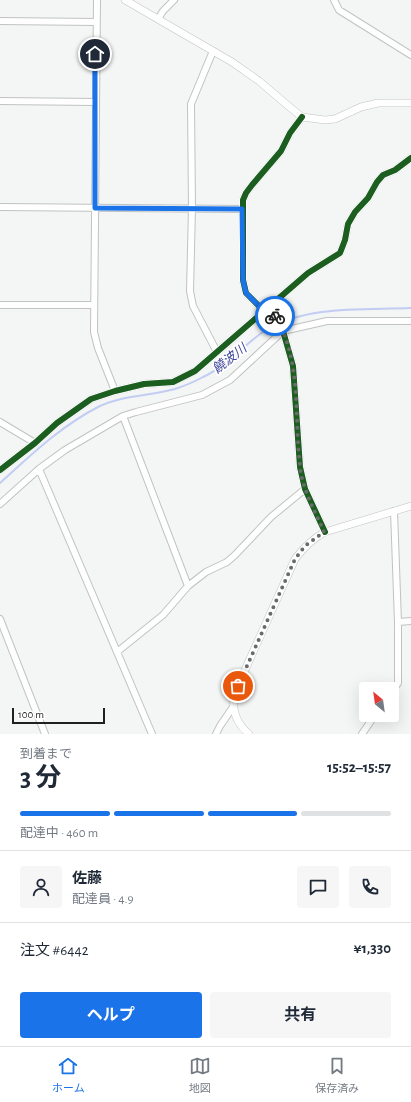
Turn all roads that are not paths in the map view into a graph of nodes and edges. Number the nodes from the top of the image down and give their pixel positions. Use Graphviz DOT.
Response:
graph roads {
  1 [pos="97,0"];
  2 [pos="125,0"];
  3 [pos="174,0"];
  4 [pos="334,0"];
  5 [pos="158,19"];
  6 [pos="0,21"];
  7 [pos="96,22"];
  8 [pos="213,51"];
  9 [pos="411,55"];
  10 [pos="0,101"];
  11 [pos="95,102"];
  12 [pos="411,103"];
  13 [pos="302,117"];
  14 [pos="411,158"];
  15 [pos="0,207"];
  16 [pos="95,208"];
  17 [pos="192,208"];
  18 [pos="242,209"];
  19 [pos="0,305"];
  20 [pos="94,305"];
  21 [pos="266,308"];
  22 [pos="411,321"];
  23 [pos="283,329"];
  24 [pos="217,352"];
  25 [pos="115,391"];
  26 [pos="123,416"];
  27 [pos="0,422"];
  28 [pos="35,443"];
  29 [pos="39,469"];
  30 [pos="0,470"];
  31 [pos="305,489"];
  32 [pos="0,504"];
  33 [pos="411,506"];
  34 [pos="394,511"];
  35 [pos="324,532"];
  36 [pos="188,586"];
  37 [pos="0,619"];
  38 [pos="411,621"];
  39 [pos="398,622"];
  40 [pos="117,652"];
  41 [pos="398,682"];
  42 [pos="233,708"];
  43 [pos="370,722"];
  44 [pos="46,734"];
  45 [pos="152,734"];
  46 [pos="216,734"];
  47 [pos="249,734"];
  48 [pos="362,734"];
  1 -- 7 [label="street"];
  2 -- 5 [label="street"];
  3 -- 5 [label="street"];
  4 -- 9 [label="street"];
  5 -- 8 [label="street"];
  6 -- 7 [label="street"];
  7 -- 11 [label="street"];
  8 -- 13 [label="street"];
  8 -- 17 [label="street"];
  10 -- 11 [label="street"];
  11 -- 16 [label="street"];
  12 -- 13 [label="street"];
  13 -- 18 [label="street"];
  14 -- 21 [label="street"];
  15 -- 16 [label="street"];
  16 -- 17 [label="street"];
  16 -- 20 [label="street"];
  17 -- 18 [label="street"];
  17 -- 24 [label="street"];
  18 -- 21 [label="street"];
  19 -- 20 [label="street"];
  20 -- 25 [label="street"];
  21 -- 23 [label="street"];
  21 -- 24 [label="street"];
  22 -- 23 [label="street"];
  23 -- 26 [label="street"];
  23 -- 31 [label="street"];
  24 -- 25 [label="street"];
  25 -- 28 [label="street"];
  26 -- 29 [label="street"];
  26 -- 36 [label="street"];
  27 -- 28 [label="street"];
  28 -- 30 [label="street"];
  29 -- 32 [label="street"];
  29 -- 40 [label="street"];
  31 -- 35 [label="street"];
  31 -- 36 [label="street"];
  33 -- 34 [label="street"];
  34 -- 35 [label="street"];
  34 -- 39 [label="street"];
  35 -- 42 [label="street"];
  36 -- 40 [label="street"];
  37 -- 44 [label="street"];
  38 -- 39 [label="street"];
  39 -- 41 [label="street"];
  40 -- 45 [label="street"];
  42 -- 46 [label="street"];
  42 -- 47 [label="street"];
  43 -- 48 [label="street"];
}
